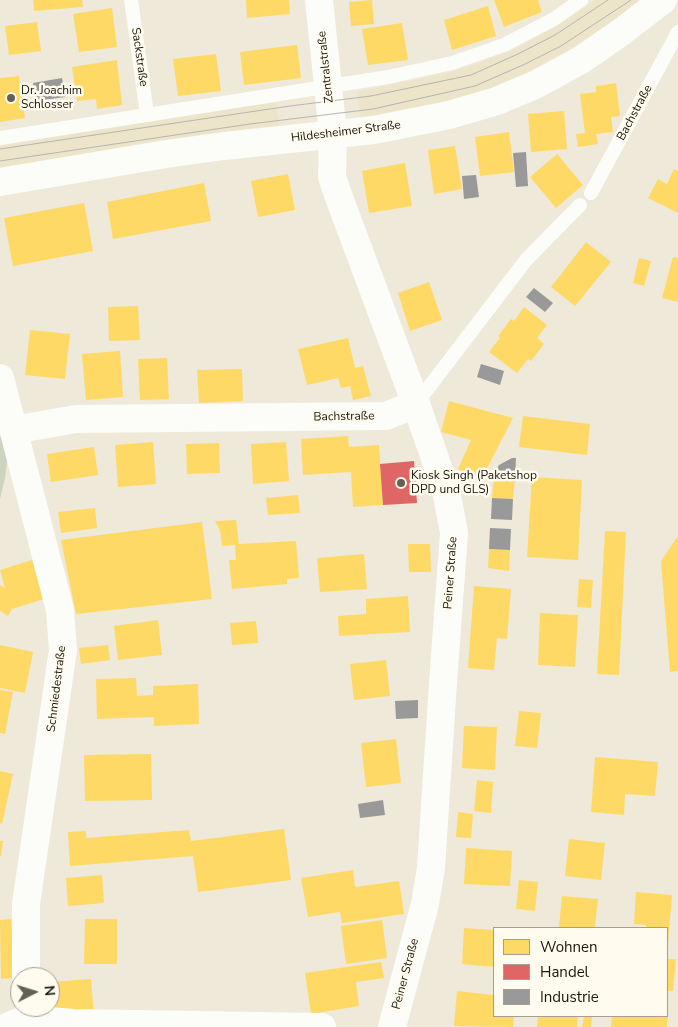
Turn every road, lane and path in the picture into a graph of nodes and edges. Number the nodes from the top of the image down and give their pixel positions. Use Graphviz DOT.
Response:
graph roads {
  1 [pos="131,0"];
  2 [pos="319,0"];
  3 [pos="582,0"];
  4 [pos="663,0"];
  5 [pos="678,32"];
  6 [pos="328,86"];
  7 [pos="147,114"];
  8 [pos="333,134"];
  9 [pos="0,138"];
  10 [pos="0,182"];
  11 [pos="591,194"];
  12 [pos="580,205"];
  13 [pos="0,378"];
  14 [pos="416,404"];
  15 [pos="13,430"];
  16 [pos="26,967"];
  17 [pos="20,1018"];
  18 [pos="322,1027"];
  19 [pos="392,1027"];
  1 -- 7 [label="lane, Sackstraße"];
  2 -- 6 [label="street, Zentralstraße"];
  3 -- 6 [label="lane"];
  4 -- 8 [label="street, Hildesheimer Straße"];
  5 -- 11 [label="lane, Bachstraße"];
  6 -- 7 [label="lane"];
  6 -- 8 [label="street, Zentralstraße"];
  7 -- 9 [label="lane"];
  8 -- 10 [label="street, Hildesheimer Straße"];
  8 -- 14 [label="street, Peiner Straße"];
  12 -- 14 [label="lane"];
  13 -- 15 [label="street, Schmiedestraße"];
  14 -- 15 [label="street, Bachstraße"];
  14 -- 19 [label="street, Peiner Straße"];
  15 -- 16 [label="street, Schmiedestraße"];
  17 -- 18 [label="street"];
}
